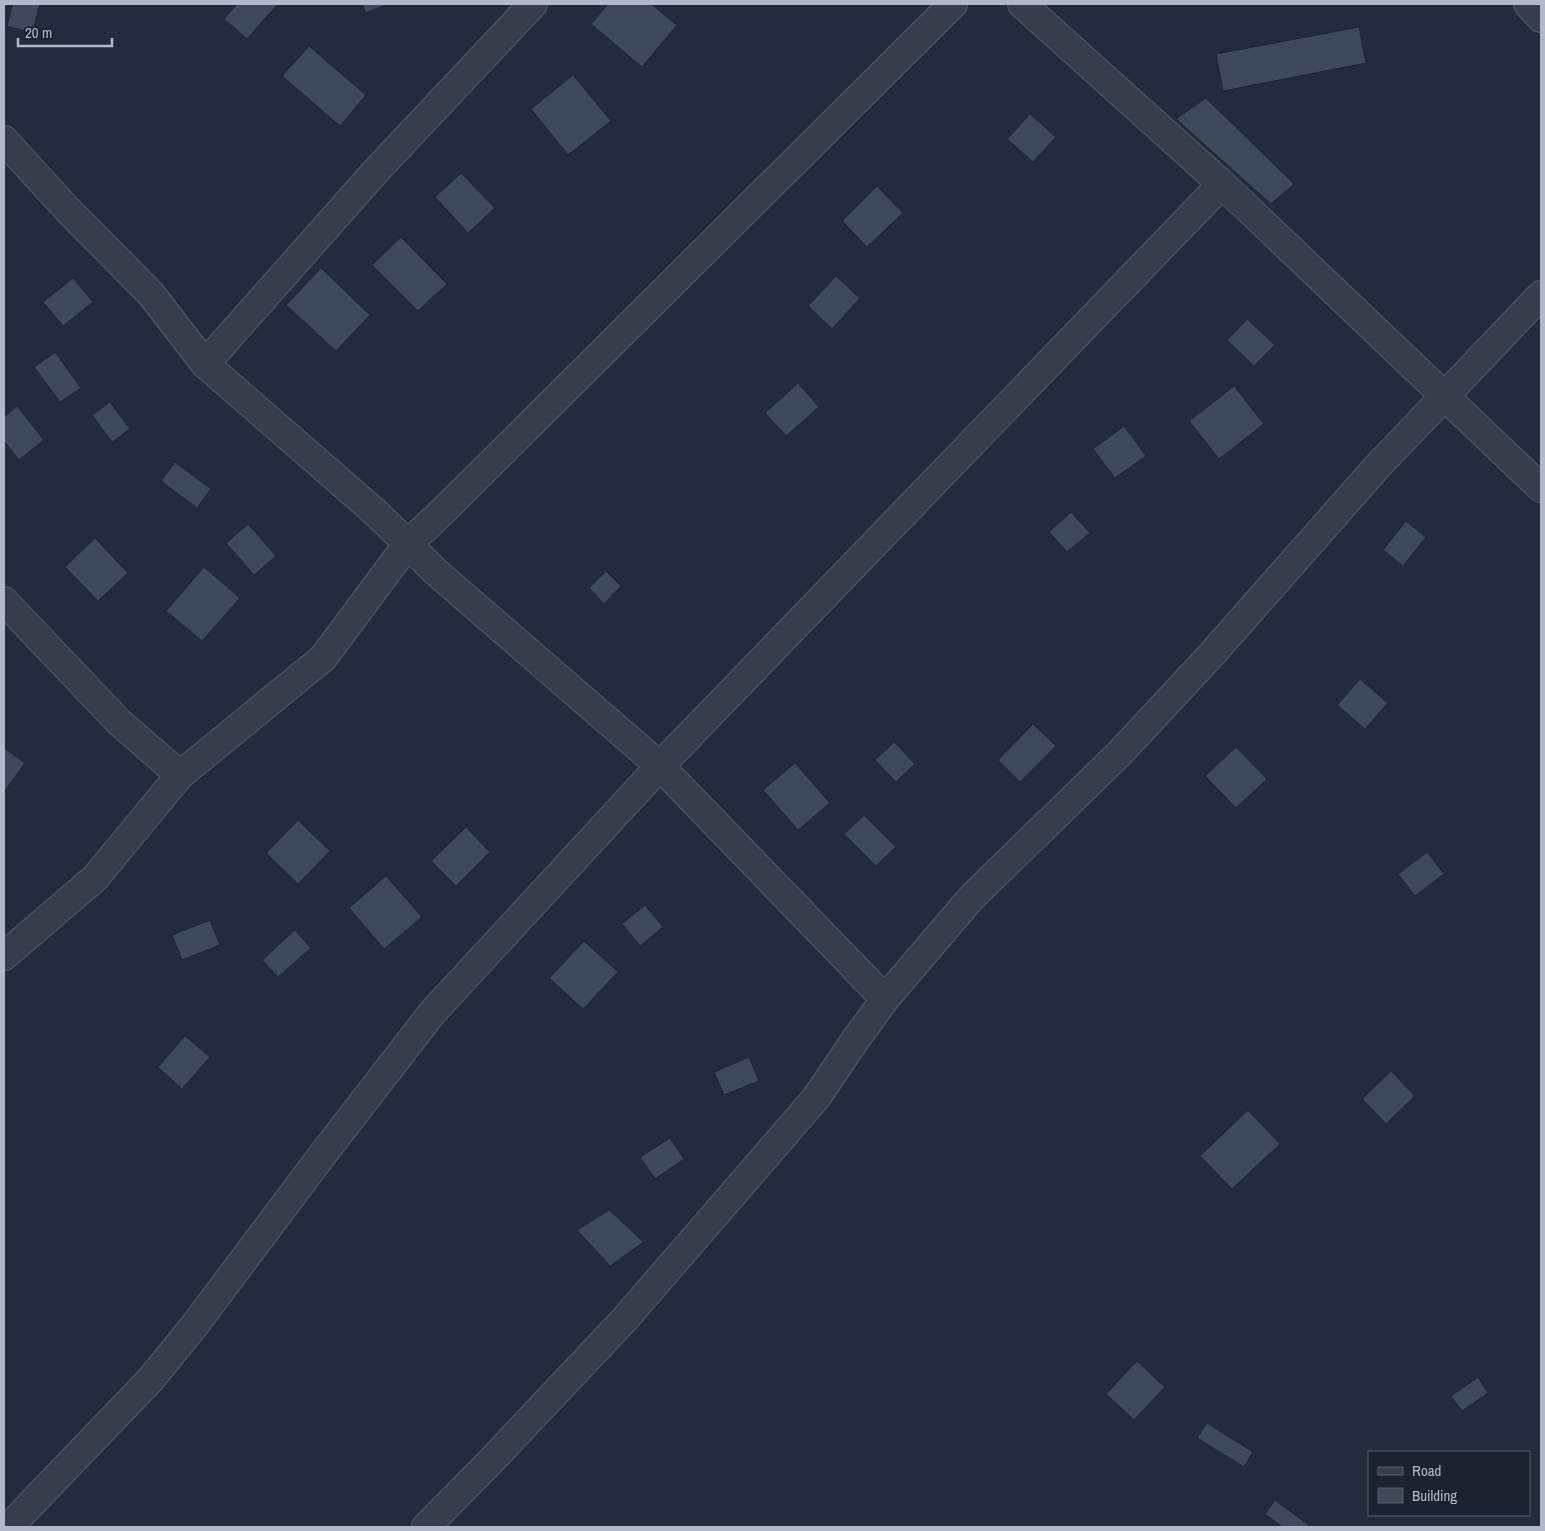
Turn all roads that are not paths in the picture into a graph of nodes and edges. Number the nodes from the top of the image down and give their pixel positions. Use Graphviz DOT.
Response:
graph roads {
  1 [pos="533,4"];
  2 [pos="953,4"];
  3 [pos="1022,4"];
  4 [pos="1528,4"];
  5 [pos="1541,18"];
  6 [pos="4,140"];
  7 [pos="1222,184"];
  8 [pos="1541,295"];
  9 [pos="205,364"];
  10 [pos="1444,396"];
  11 [pos="1541,488"];
  12 [pos="407,545"];
  13 [pos="4,601"];
  14 [pos="660,766"];
  15 [pos="180,775"];
  16 [pos="4,956"];
  17 [pos="886,999"];
  18 [pos="9,1527"];
  19 [pos="426,1527"];
  1 -- 9 [label="street"];
  2 -- 12 [label="street"];
  3 -- 7 [label="street"];
  4 -- 5 [label="street"];
  6 -- 9 [label="street"];
  7 -- 10 [label="street"];
  7 -- 14 [label="street"];
  8 -- 10 [label="street"];
  9 -- 12 [label="street"];
  10 -- 11 [label="street"];
  10 -- 17 [label="street"];
  12 -- 14 [label="street"];
  12 -- 15 [label="street"];
  13 -- 15 [label="street"];
  14 -- 17 [label="street"];
  14 -- 18 [label="street"];
  15 -- 16 [label="street"];
  17 -- 19 [label="street"];
}
